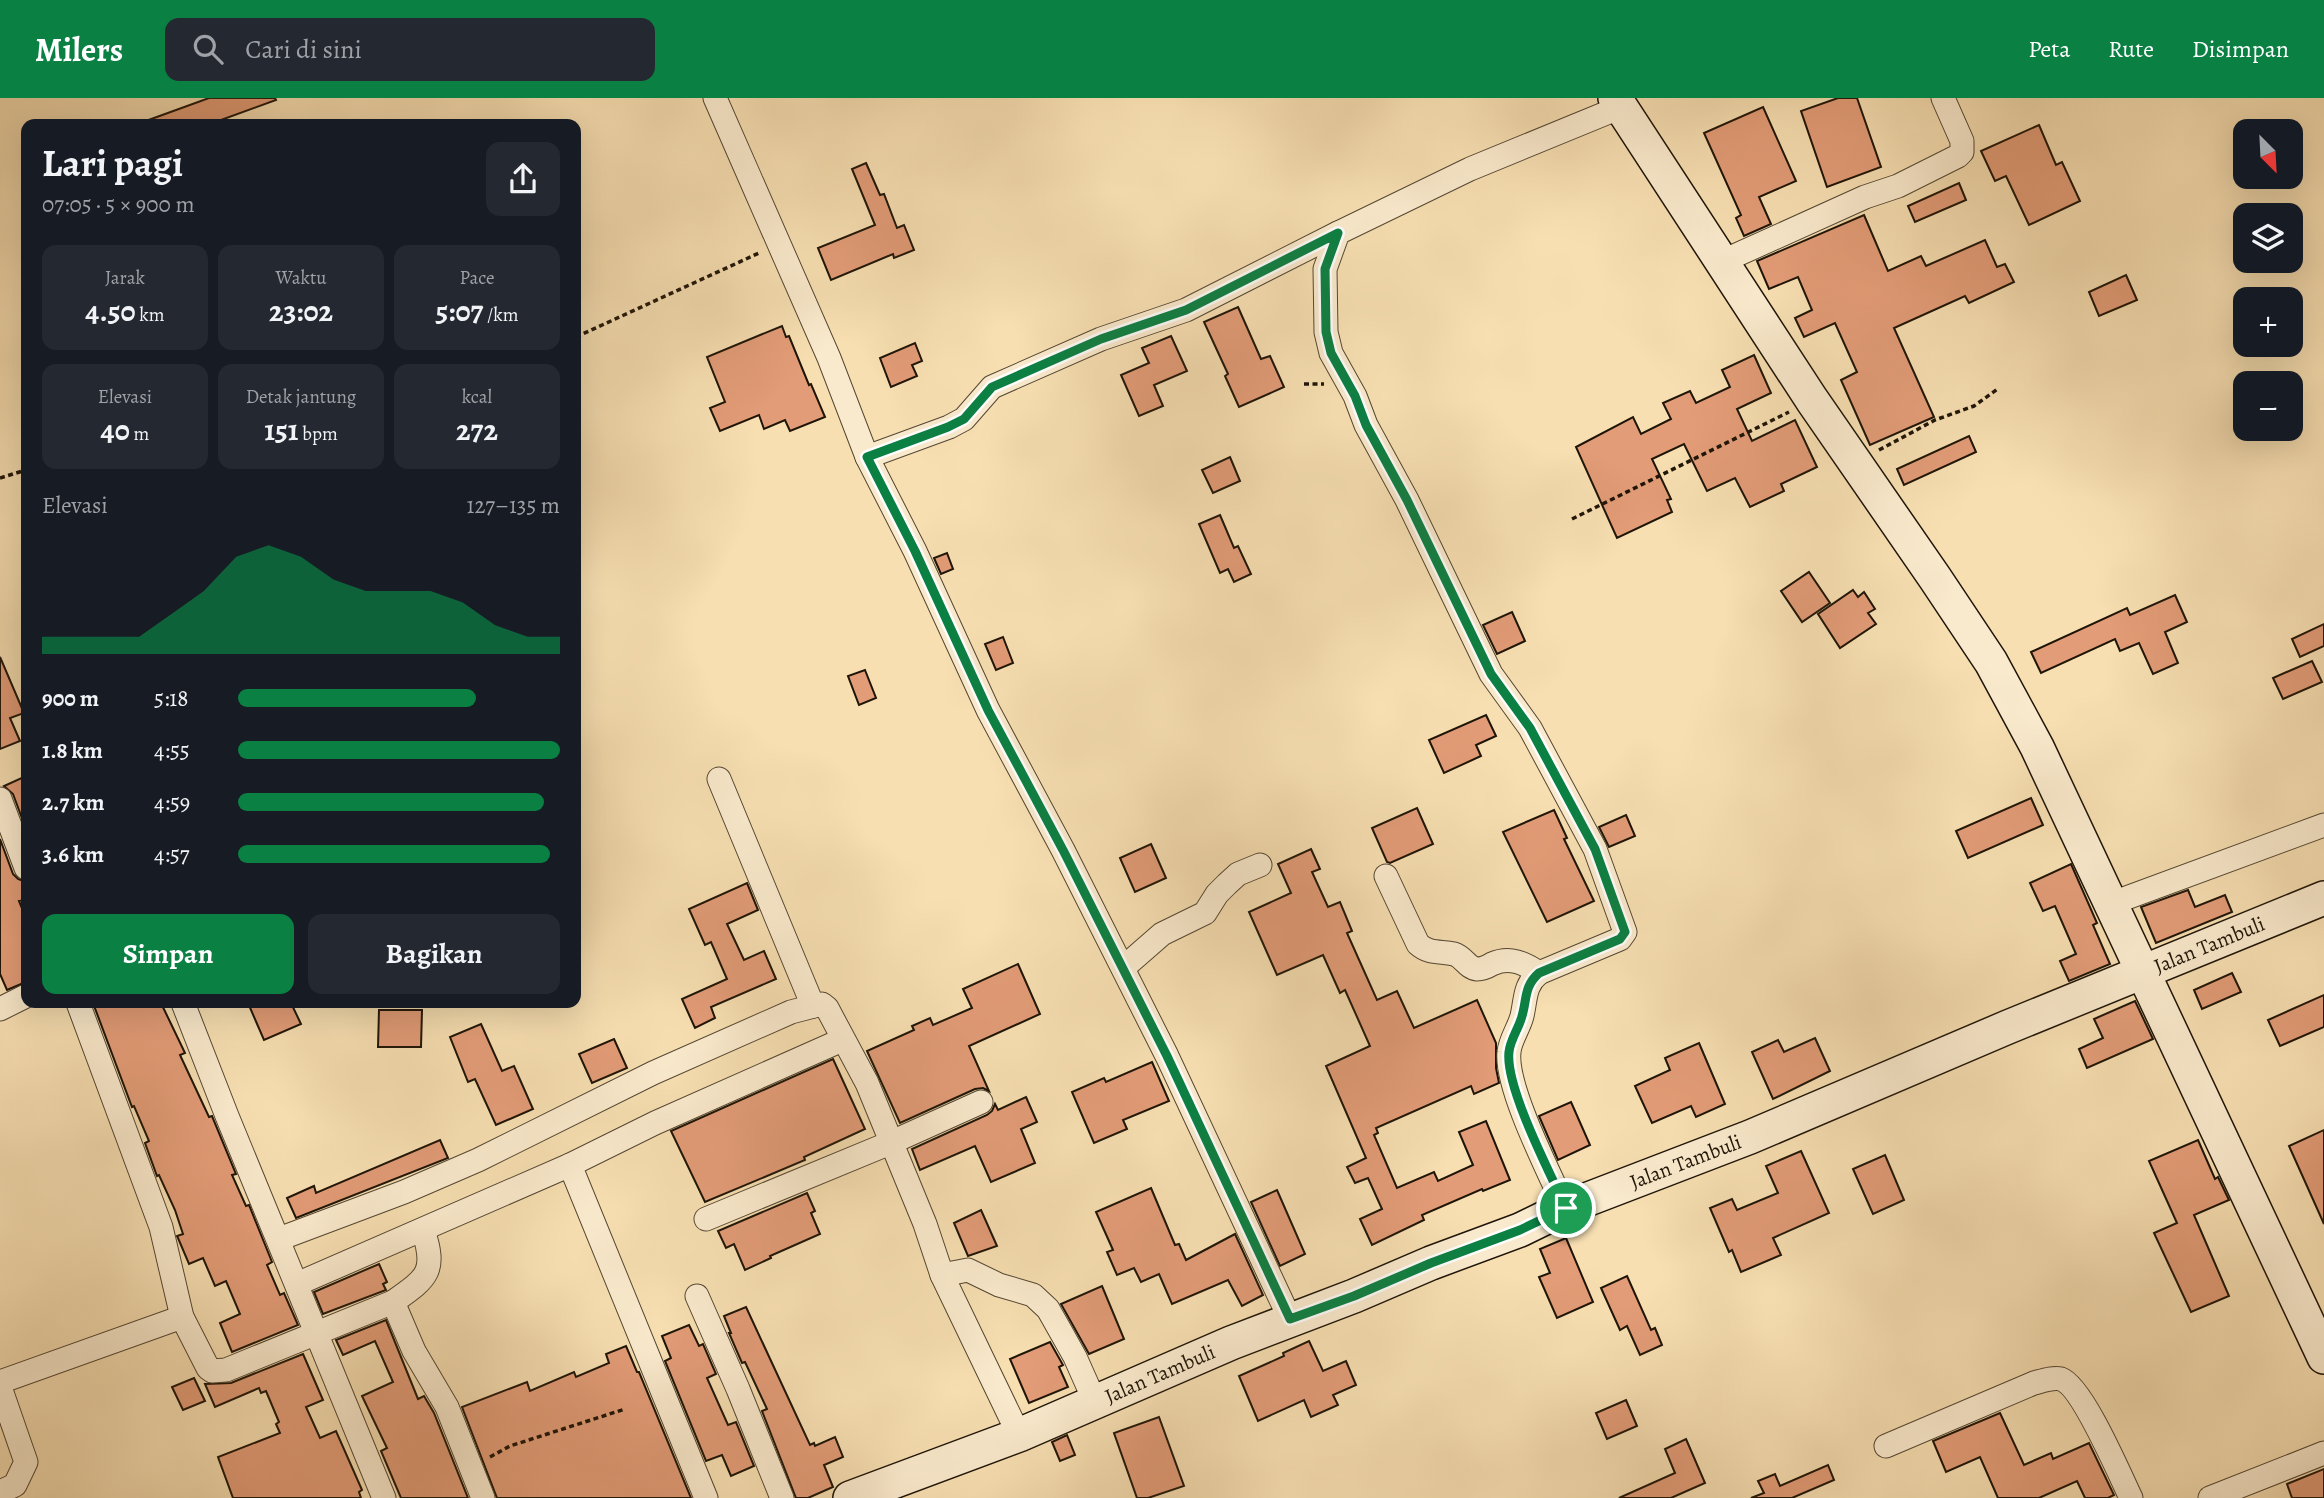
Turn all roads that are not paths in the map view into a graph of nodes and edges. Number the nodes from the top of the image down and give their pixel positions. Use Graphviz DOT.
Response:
graph roads {
  1 [pos="715,98"];
  2 [pos="1943,98"];
  3 [pos="1618,103"];
  4 [pos="1338,233"];
  5 [pos="1721,262"];
  6 [pos="867,457"];
  7 [pos="719,779"];
  8 [pos="0,799"];
  9 [pos="2324,825"];
  10 [pos="21,855"];
  11 [pos="1260,864"];
  12 [pos="1386,876"];
  13 [pos="2324,898"];
  14 [pos="2110,904"];
  15 [pos="1123,968"];
  16 [pos="2144,971"];
  17 [pos="1539,973"];
  18 [pos="21,998"];
  19 [pos="813,1006"];
  20 [pos="80,1008"];
  21 [pos="185,1008"];
  22 [pos="0,1009"];
  23 [pos="842,1040"];
  24 [pos="981,1102"];
  25 [pos="890,1143"];
  26 [pos="570,1165"];
  27 [pos="1566,1208"];
  28 [pos="706,1219"];
  29 [pos="423,1230"];
  30 [pos="279,1239"];
  31 [pos="942,1275"];
  32 [pos="297,1284"];
  33 [pos="697,1296"];
  34 [pos="393,1302"];
  35 [pos="183,1317"];
  36 [pos="1290,1319"];
  37 [pos="317,1334"];
  38 [pos="2324,1357"];
  39 [pos="0,1382"];
  40 [pos="0,1387"];
  41 [pos="1095,1402"];
  42 [pos="1019,1435"];
  43 [pos="1886,1446"];
  44 [pos="2324,1454"];
  45 [pos="0,1492"];
  46 [pos="384,1498"];
  47 [pos="483,1498"];
  48 [pos="706,1498"];
  49 [pos="782,1498"];
  50 [pos="850,1498"];
  51 [pos="2131,1498"];
  52 [pos="2210,1498"];
  1 -- 6 [label="street"];
  2 -- 5 [label="street"];
  3 -- 4 [label="street"];
  3 -- 5 [label="street"];
  4 -- 6 [label="street"];
  4 -- 17 [label="street"];
  5 -- 14 [label="street"];
  6 -- 15 [label="street"];
  7 -- 19 [label="street"];
  8 -- 10 [label="street"];
  9 -- 14 [label="street"];
  11 -- 15 [label="street"];
  12 -- 17 [label="street"];
  13 -- 16 [label="street, Jalan Tambuli"];
  14 -- 16 [label="street"];
  15 -- 36 [label="street"];
  16 -- 27 [label="street, Jalan Tambuli"];
  16 -- 38 [label="street"];
  17 -- 27 [label="street"];
  18 -- 22 [label="street"];
  19 -- 23 [label="street"];
  19 -- 30 [label="street"];
  20 -- 35 [label="street"];
  21 -- 30 [label="street"];
  23 -- 25 [label="street"];
  23 -- 26 [label="street"];
  24 -- 25 [label="street"];
  25 -- 28 [label="street"];
  25 -- 31 [label="street"];
  26 -- 29 [label="street"];
  26 -- 48 [label="street"];
  27 -- 36 [label="street, Jalan Tambuli"];
  29 -- 32 [label="street"];
  29 -- 34 [label="street"];
  30 -- 32 [label="street"];
  31 -- 41 [label="street"];
  31 -- 42 [label="street"];
  32 -- 37 [label="street"];
  33 -- 49 [label="street"];
  34 -- 37 [label="street"];
  34 -- 47 [label="street"];
  35 -- 37 [label="street"];
  35 -- 39 [label="street"];
  36 -- 41 [label="street, Jalan Tambuli"];
  37 -- 46 [label="street"];
  40 -- 45 [label="street"];
  41 -- 42 [label="street, Jalan Tambuli"];
  42 -- 50 [label="street, Jalan Tambuli"];
  43 -- 51 [label="street"];
  44 -- 52 [label="street"];
}
